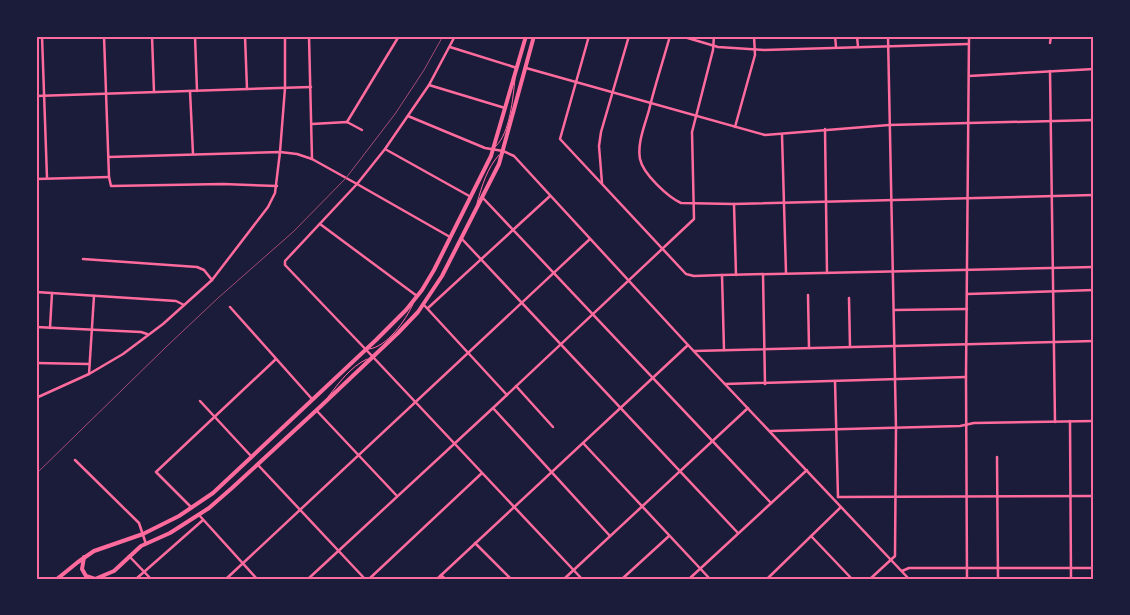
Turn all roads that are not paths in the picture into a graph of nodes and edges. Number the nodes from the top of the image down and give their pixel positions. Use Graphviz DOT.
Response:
graph roads {
  1 [pos="42,36"];
  2 [pos="104,36"];
  3 [pos="152,36"];
  4 [pos="195,36"];
  5 [pos="245,36"];
  6 [pos="285,36"];
  7 [pos="310,36"];
  8 [pos="455,36"];
  9 [pos="526,36"];
  10 [pos="533,36"];
  11 [pos="589,36"];
  12 [pos="629,36"];
  13 [pos="670,36"];
  14 [pos="682,36"];
  15 [pos="714,36"];
  16 [pos="754,36"];
  17 [pos="835,36"];
  18 [pos="857,36"];
  19 [pos="888,36"];
  20 [pos="969,36"];
  21 [pos="1050,36"];
  22 [pos="398,37"];
  23 [pos="1050,42"];
  24 [pos="969,44"];
  25 [pos="887,45"];
  26 [pos="714,46"];
  27 [pos="450,47"];
  28 [pos="836,47"];
  29 [pos="858,47"];
  30 [pos="755,50"];
  31 [pos="517,68"];
  32 [pos="526,68"];
  33 [pos="1094,69"];
  34 [pos="1050,71"];
  35 [pos="969,76"];
  36 [pos="576,82"];
  37 [pos="429,86"];
  38 [pos="311,87"];
  39 [pos="285,88"];
  40 [pos="247,89"];
  41 [pos="190,91"];
  42 [pos="197,91"];
  43 [pos="154,92"];
  44 [pos="612,92"];
  45 [pos="107,94"];
  46 [pos="36,96"];
  47 [pos="44,96"];
  48 [pos="651,103"];
  49 [pos="505,108"];
  50 [pos="408,116"];
  51 [pos="696,116"];
  52 [pos="1094,120"];
  53 [pos="1050,121"];
  54 [pos="347,122"];
  55 [pos="969,123"];
  56 [pos="312,124"];
  57 [pos="889,125"];
  58 [pos="735,127"];
  59 [pos="826,129"];
  60 [pos="362,130"];
  61 [pos="782,134"];
  62 [pos="493,148"];
  63 [pos="385,149"];
  64 [pos="503,151"];
  65 [pos="280,152"];
  66 [pos="193,154"];
  67 [pos="109,157"];
  68 [pos="312,159"];
  69 [pos="109,177"];
  70 [pos="47,178"];
  71 [pos="36,179"];
  72 [pos="357,184"];
  73 [pos="602,184"];
  74 [pos="277,186"];
  75 [pos="550,195"];
  76 [pos="1094,195"];
  77 [pos="1051,196"];
  78 [pos="471,197"];
  79 [pos="482,197"];
  80 [pos="969,198"];
  81 [pos="891,200"];
  82 [pos="826,202"];
  83 [pos="784,203"];
  84 [pos="694,204"];
  85 [pos="734,204"];
  86 [pos="476,209"];
  87 [pos="320,224"];
  88 [pos="513,229"];
  89 [pos="450,237"];
  90 [pos="461,238"];
  91 [pos="590,239"];
  92 [pos="662,248"];
  93 [pos="480,258"];
  94 [pos="83,259"];
  95 [pos="1094,267"];
  96 [pos="1052,268"];
  97 [pos="967,270"];
  98 [pos="893,271"];
  99 [pos="554,272"];
  100 [pos="827,273"];
  101 [pos="763,274"];
  102 [pos="786,274"];
  103 [pos="722,275"];
  104 [pos="736,275"];
  105 [pos="212,280"];
  106 [pos="628,280"];
  107 [pos="1094,290"];
  108 [pos="1052,291"];
  109 [pos="36,292"];
  110 [pos="52,293"];
  111 [pos="967,294"];
  112 [pos="94,295"];
  113 [pos="808,295"];
  114 [pos="417,296"];
  115 [pos="849,298"];
  116 [pos="522,302"];
  117 [pos="184,305"];
  118 [pos="426,306"];
  119 [pos="230,307"];
  120 [pos="967,309"];
  121 [pos="894,310"];
  122 [pos="593,313"];
  123 [pos="36,327"];
  124 [pos="50,328"];
  125 [pos="92,329"];
  126 [pos="147,335"];
  127 [pos="1094,341"];
  128 [pos="1053,342"];
  129 [pos="561,344"];
  130 [pos="966,344"];
  131 [pos="688,345"];
  132 [pos="894,346"];
  133 [pos="850,347"];
  134 [pos="809,348"];
  135 [pos="764,349"];
  136 [pos="366,350"];
  137 [pos="724,350"];
  138 [pos="694,351"];
  139 [pos="468,352"];
  140 [pos="373,357"];
  141 [pos="276,359"];
  142 [pos="36,363"];
  143 [pos="89,364"];
  144 [pos="89,374"];
  145 [pos="966,377"];
  146 [pos="653,378"];
  147 [pos="895,378"];
  148 [pos="835,381"];
  149 [pos="725,384"];
  150 [pos="765,384"];
  151 [pos="516,386"];
  152 [pos="507,395"];
  153 [pos="36,398"];
  154 [pos="312,399"];
  155 [pos="200,401"];
  156 [pos="415,402"];
  157 [pos="493,408"];
  158 [pos="621,408"];
  159 [pos="748,408"];
  160 [pos="316,410"];
  161 [pos="215,417"];
  162 [pos="1070,421"];
  163 [pos="1094,421"];
  164 [pos="1055,422"];
  165 [pos="967,425"];
  166 [pos="552,427"];
  167 [pos="896,428"];
  168 [pos="836,429"];
  169 [pos="770,431"];
  170 [pos="712,440"];
  171 [pos="454,443"];
  172 [pos="583,443"];
  173 [pos="358,455"];
  174 [pos="251,456"];
  175 [pos="997,457"];
  176 [pos="75,460"];
  177 [pos="257,464"];
  178 [pos="807,470"];
  179 [pos="680,471"];
  180 [pos="552,472"];
  181 [pos="482,473"];
  182 [pos="397,496"];
  183 [pos="998,496"];
  184 [pos="1070,496"];
  185 [pos="1094,496"];
  186 [pos="838,497"];
  187 [pos="966,497"];
  188 [pos="895,498"];
  189 [pos="835,500"];
  190 [pos="771,503"];
  191 [pos="642,506"];
  192 [pos="514,507"];
  193 [pos="842,507"];
  194 [pos="192,508"];
  195 [pos="300,510"];
  196 [pos="199,515"];
  197 [pos="203,520"];
  198 [pos="738,533"];
  199 [pos="142,534"];
  200 [pos="610,536"];
  201 [pos="670,536"];
  202 [pos="811,536"];
  203 [pos="476,543"];
  204 [pos="146,544"];
  205 [pos="338,550"];
  206 [pos="129,556"];
  207 [pos="84,558"];
  208 [pos="891,560"];
  209 [pos="242,563"];
  210 [pos="700,568"];
  211 [pos="998,568"];
  212 [pos="1070,568"];
  213 [pos="1094,568"];
  214 [pos="966,569"];
  215 [pos="574,570"];
  216 [pos="902,571"];
  217 [pos="144,572"];
  218 [pos="441,575"];
  219 [pos="57,579"];
  220 [pos="95,579"];
  221 [pos="136,579"];
  222 [pos="151,579"];
  223 [pos="226,579"];
  224 [pos="257,579"];
  225 [pos="308,579"];
  226 [pos="365,579"];
  227 [pos="369,579"];
  228 [pos="437,579"];
  229 [pos="445,579"];
  230 [pos="511,579"];
  231 [pos="564,579"];
  232 [pos="582,579"];
  233 [pos="622,579"];
  234 [pos="689,579"];
  235 [pos="710,579"];
  236 [pos="766,579"];
  237 [pos="852,579"];
  238 [pos="870,579"];
  239 [pos="909,579"];
  240 [pos="966,579"];
  241 [pos="998,579"];
  242 [pos="1071,579"];
  1 -- 47 [label="street"];
  2 -- 45 [label="street"];
  3 -- 43 [label="street"];
  4 -- 42 [label="street"];
  5 -- 40 [label="street"];
  6 -- 39 [label="street"];
  7 -- 38 [label="street"];
  8 -- 27 [label="street"];
  9 -- 31 [label="main road"];
  10 -- 32 [label="main road"];
  11 -- 36 [label="street"];
  12 -- 44 [label="street"];
  13 -- 48 [label="street"];
  14 -- 26 [label="street"];
  15 -- 26 [label="street"];
  16 -- 30 [label="street"];
  17 -- 28 [label="street"];
  18 -- 29 [label="street"];
  19 -- 25 [label="street"];
  20 -- 24 [label="street"];
  21 -- 23 [label="street"];
  22 -- 54 [label="street"];
  24 -- 25 [label="street"];
  24 -- 35 [label="street"];
  25 -- 29 [label="street"];
  25 -- 57 [label="street"];
  26 -- 30 [label="street"];
  26 -- 51 [label="street"];
  27 -- 31 [label="street"];
  27 -- 37 [label="street"];
  28 -- 29 [label="street"];
  28 -- 30 [label="street"];
  30 -- 58 [label="street"];
  31 -- 49 [label="main road"];
  31 -- 62 [label="lane"];
  32 -- 36 [label="street"];
  32 -- 64 [label="main road"];
  33 -- 34 [label="street"];
  34 -- 35 [label="street"];
  34 -- 53 [label="street"];
  35 -- 55 [label="street"];
  36 -- 44 [label="street"];
  36 -- 73 [label="street"];
  37 -- 49 [label="street"];
  37 -- 50 [label="street"];
  38 -- 39 [label="street"];
  38 -- 56 [label="street"];
  39 -- 40 [label="street"];
  39 -- 65 [label="street"];
  40 -- 42 [label="street"];
  41 -- 42 [label="street"];
  41 -- 43 [label="street"];
  41 -- 66 [label="street"];
  43 -- 45 [label="street"];
  44 -- 48 [label="street"];
  44 -- 73 [label="street"];
  45 -- 47 [label="street"];
  45 -- 67 [label="street"];
  46 -- 47 [label="street"];
  47 -- 70 [label="street"];
  48 -- 51 [label="street"];
  48 -- 84 [label="street"];
  49 -- 62 [label="main road"];
  50 -- 62 [label="street"];
  50 -- 63 [label="street"];
  51 -- 58 [label="street"];
  51 -- 84 [label="street"];
  52 -- 53 [label="street"];
  53 -- 55 [label="street"];
  53 -- 77 [label="street"];
  54 -- 56 [label="street"];
  54 -- 60 [label="street"];
  55 -- 57 [label="street"];
  55 -- 80 [label="street"];
  56 -- 68 [label="street"];
  57 -- 59 [label="street"];
  57 -- 81 [label="street"];
  58 -- 61 [label="street"];
  59 -- 61 [label="street"];
  59 -- 82 [label="street"];
  61 -- 83 [label="street"];
  62 -- 64 [label="street"];
  62 -- 78 [label="main road"];
  63 -- 72 [label="street"];
  63 -- 78 [label="street"];
  64 -- 75 [label="street"];
  64 -- 79 [label="main road"];
  64 -- 86 [label="lane"];
  65 -- 66 [label="street"];
  65 -- 68 [label="street"];
  65 -- 74 [label="street"];
  66 -- 67 [label="street"];
  67 -- 69 [label="street"];
  68 -- 72 [label="street"];
  69 -- 70 [label="street"];
  69 -- 74 [label="street"];
  70 -- 71 [label="street"];
  72 -- 87 [label="street"];
  72 -- 89 [label="street"];
  73 -- 92 [label="street"];
  74 -- 105 [label="street"];
  75 -- 88 [label="street"];
  75 -- 91 [label="street"];
  76 -- 77 [label="street"];
  77 -- 80 [label="street"];
  77 -- 96 [label="street"];
  78 -- 89 [label="main road"];
  79 -- 86 [label="main road"];
  79 -- 88 [label="street"];
  80 -- 81 [label="street"];
  80 -- 97 [label="street"];
  81 -- 82 [label="street"];
  81 -- 98 [label="street"];
  82 -- 83 [label="street"];
  82 -- 100 [label="street"];
  83 -- 85 [label="street"];
  83 -- 102 [label="street"];
  84 -- 85 [label="street"];
  84 -- 92 [label="street"];
  85 -- 104 [label="street"];
  86 -- 90 [label="main road"];
  87 -- 114 [label="street"];
  87 -- 136 [label="street"];
  88 -- 93 [label="street"];
  88 -- 99 [label="street"];
  89 -- 114 [label="main road"];
  90 -- 93 [label="street"];
  90 -- 118 [label="main road"];
  91 -- 99 [label="street"];
  91 -- 106 [label="street"];
  92 -- 103 [label="street"];
  92 -- 106 [label="street"];
  93 -- 116 [label="street"];
  93 -- 118 [label="street"];
  94 -- 105 [label="street"];
  95 -- 96 [label="street"];
  96 -- 97 [label="street"];
  96 -- 108 [label="street"];
  97 -- 98 [label="street"];
  97 -- 111 [label="street"];
  98 -- 100 [label="street"];
  98 -- 121 [label="street"];
  99 -- 116 [label="street"];
  99 -- 122 [label="street"];
  100 -- 102 [label="street"];
  101 -- 102 [label="street"];
  101 -- 104 [label="street"];
  101 -- 135 [label="street"];
  103 -- 104 [label="street"];
  103 -- 137 [label="street"];
  105 -- 117 [label="street"];
  106 -- 122 [label="street"];
  106 -- 131 [label="street"];
  107 -- 108 [label="street"];
  108 -- 111 [label="street"];
  108 -- 128 [label="street"];
  109 -- 110 [label="street"];
  110 -- 112 [label="street"];
  110 -- 124 [label="street"];
  111 -- 120 [label="street"];
  112 -- 117 [label="street"];
  112 -- 125 [label="street"];
  113 -- 134 [label="street"];
  114 -- 136 [label="main road"];
  115 -- 133 [label="street"];
  116 -- 129 [label="street"];
  116 -- 139 [label="street"];
  117 -- 126 [label="street"];
  118 -- 139 [label="street"];
  118 -- 140 [label="main road"];
  119 -- 141 [label="street"];
  120 -- 121 [label="street"];
  120 -- 130 [label="street"];
  121 -- 132 [label="street"];
  122 -- 129 [label="street"];
  122 -- 146 [label="street"];
  123 -- 124 [label="street"];
  124 -- 125 [label="street"];
  125 -- 126 [label="street"];
  125 -- 143 [label="street"];
  126 -- 144 [label="street"];
  127 -- 128 [label="street"];
  128 -- 130 [label="street"];
  128 -- 164 [label="street"];
  129 -- 151 [label="street"];
  129 -- 158 [label="street"];
  130 -- 132 [label="street"];
  130 -- 145 [label="street"];
  131 -- 138 [label="street"];
  131 -- 146 [label="street"];
  132 -- 133 [label="street"];
  132 -- 147 [label="street"];
  133 -- 134 [label="street"];
  134 -- 135 [label="street"];
  135 -- 137 [label="street"];
  135 -- 150 [label="street"];
  136 -- 140 [label="street"];
  136 -- 154 [label="main road"];
  137 -- 138 [label="street"];
  138 -- 149 [label="street"];
  139 -- 152 [label="street"];
  139 -- 156 [label="street"];
  140 -- 156 [label="street"];
  140 -- 160 [label="main road"];
  141 -- 154 [label="street"];
  141 -- 161 [label="street"];
  142 -- 143 [label="street"];
  143 -- 144 [label="street"];
  144 -- 153 [label="street"];
  145 -- 147 [label="street"];
  145 -- 165 [label="street"];
  146 -- 158 [label="street"];
  146 -- 170 [label="street"];
  147 -- 148 [label="street"];
  147 -- 167 [label="street"];
  148 -- 150 [label="street"];
  148 -- 168 [label="street"];
  149 -- 150 [label="street"];
  149 -- 159 [label="street"];
  151 -- 152 [label="street"];
  151 -- 166 [label="street"];
  152 -- 157 [label="street"];
  154 -- 174 [label="main road"];
  155 -- 161 [label="street"];
  156 -- 171 [label="street"];
  156 -- 173 [label="street"];
  157 -- 171 [label="street"];
  157 -- 180 [label="street"];
  158 -- 172 [label="street"];
  158 -- 179 [label="street"];
  159 -- 169 [label="street"];
  159 -- 170 [label="street"];
  160 -- 173 [label="street"];
  160 -- 177 [label="main road"];
  161 -- 174 [label="street"];
  161 -- 194 [label="street"];
  162 -- 163 [label="street"];
  162 -- 164 [label="street"];
  162 -- 184 [label="street"];
  164 -- 165 [label="street"];
  165 -- 167 [label="street"];
  165 -- 187 [label="street"];
  167 -- 168 [label="street"];
  167 -- 188 [label="street"];
  168 -- 169 [label="street"];
  168 -- 186 [label="street"];
  169 -- 178 [label="street"];
  170 -- 179 [label="street"];
  170 -- 190 [label="street"];
  171 -- 181 [label="street"];
  171 -- 182 [label="street"];
  172 -- 180 [label="street"];
  172 -- 191 [label="street"];
  173 -- 182 [label="street"];
  173 -- 195 [label="street"];
  174 -- 194 [label="main road"];
  175 -- 183 [label="street"];
  176 -- 199 [label="street"];
  177 -- 195 [label="street"];
  177 -- 196 [label="main road"];
  178 -- 189 [label="street"];
  178 -- 190 [label="street"];
  179 -- 191 [label="street"];
  179 -- 198 [label="street"];
  180 -- 192 [label="street"];
  180 -- 200 [label="street"];
  181 -- 192 [label="street"];
  181 -- 227 [label="street"];
  182 -- 205 [label="street"];
  183 -- 184 [label="street"];
  183 -- 187 [label="street"];
  183 -- 211 [label="street"];
  184 -- 185 [label="street"];
  184 -- 212 [label="street"];
  186 -- 188 [label="street"];
  186 -- 189 [label="street"];
  187 -- 188 [label="street"];
  187 -- 214 [label="street"];
  188 -- 208 [label="street"];
  189 -- 193 [label="street"];
  190 -- 198 [label="street"];
  191 -- 200 [label="street"];
  191 -- 201 [label="street"];
  192 -- 203 [label="street"];
  192 -- 215 [label="street"];
  193 -- 202 [label="street"];
  193 -- 208 [label="street"];
  194 -- 199 [label="main road"];
  195 -- 205 [label="street"];
  195 -- 209 [label="street"];
  196 -- 197 [label="street"];
  196 -- 204 [label="main road"];
  197 -- 209 [label="street"];
  197 -- 217 [label="street"];
  198 -- 210 [label="street"];
  199 -- 204 [label="street"];
  199 -- 207 [label="main road"];
  200 -- 215 [label="street"];
  201 -- 210 [label="street"];
  201 -- 233 [label="street"];
  202 -- 236 [label="street"];
  202 -- 237 [label="street"];
  203 -- 218 [label="street"];
  203 -- 230 [label="street"];
  204 -- 206 [label="main road"];
  205 -- 225 [label="street"];
  205 -- 226 [label="street"];
  206 -- 217 [label="street"];
  206 -- 220 [label="main road"];
  207 -- 219 [label="main road"];
  207 -- 220 [label="main road"];
  208 -- 216 [label="street"];
  208 -- 238 [label="street"];
  209 -- 223 [label="street"];
  209 -- 224 [label="street"];
  210 -- 234 [label="street"];
  210 -- 235 [label="street"];
  211 -- 212 [label="street"];
  211 -- 214 [label="street"];
  211 -- 241 [label="street"];
  212 -- 213 [label="street"];
  212 -- 242 [label="street"];
  214 -- 216 [label="street"];
  214 -- 240 [label="street"];
  215 -- 231 [label="street"];
  215 -- 232 [label="street"];
  216 -- 239 [label="street"];
  217 -- 221 [label="street"];
  217 -- 222 [label="street"];
  218 -- 228 [label="street"];
  218 -- 229 [label="street"];
}
